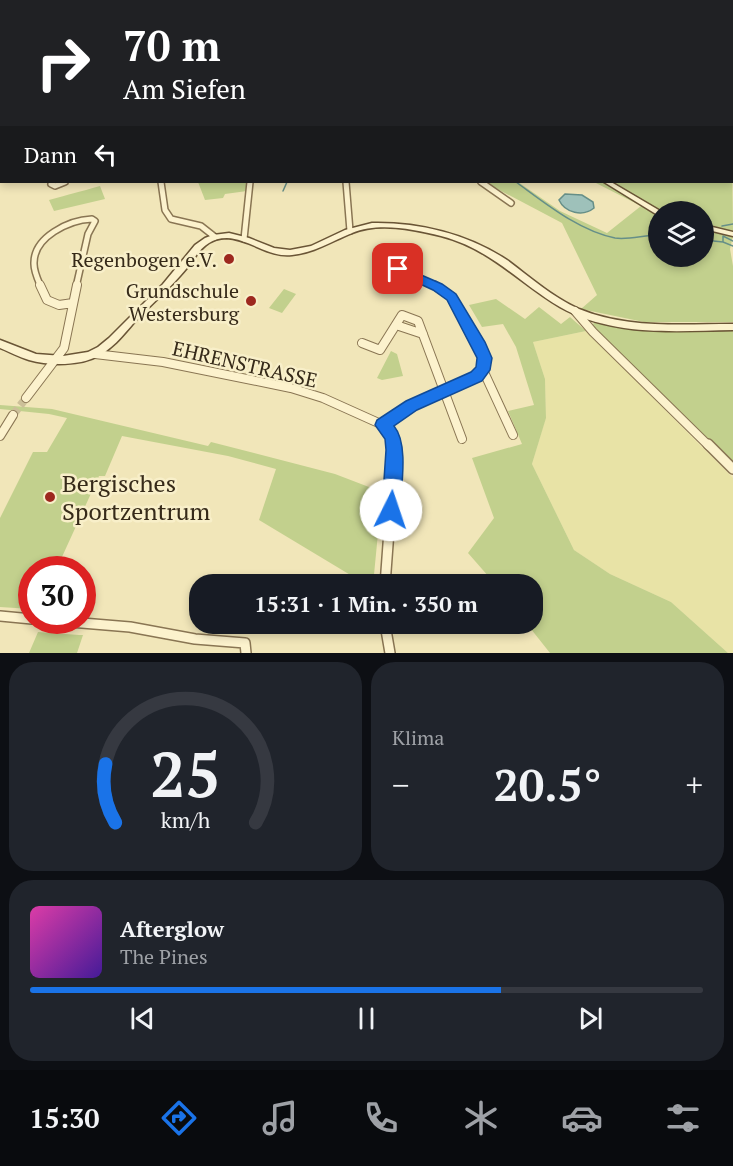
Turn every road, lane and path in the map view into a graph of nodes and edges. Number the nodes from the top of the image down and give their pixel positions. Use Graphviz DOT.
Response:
graph roads {
  1 [pos="162,183"];
  2 [pos="250,183"];
  3 [pos="346,183"];
  4 [pos="482,183"];
  5 [pos="609,183"];
  6 [pos="511,203"];
  7 [pos="648,206"];
  8 [pos="714,229"];
  9 [pos="350,231"];
  10 [pos="733,234"];
  11 [pos="215,237"];
  12 [pos="244,239"];
  13 [pos="398,269"];
  14 [pos="73,303"];
  15 [pos="575,310"];
  16 [pos="733,327"];
  17 [pos="362,343"];
  18 [pos="0,344"];
  19 [pos="95,354"];
  20 [pos="57,359"];
  21 [pos="483,370"];
  22 [pos="444,391"];
  23 [pos="26,398"];
  24 [pos="13,415"];
  25 [pos="383,425"];
  26 [pos="513,435"];
  27 [pos="0,436"];
  28 [pos="462,439"];
  29 [pos="733,469"];
  30 [pos="386,574"];
  31 [pos="0,616"];
  32 [pos="18,618"];
  33 [pos="96,624"];
  34 [pos="387,634"];
  35 [pos="246,653"];
  36 [pos="390,653"];
  1 -- 11 [label="street"];
  2 -- 12 [label="street"];
  3 -- 9 [label="street"];
  4 -- 6 [label="street"];
  5 -- 7 [label="street"];
  8 -- 10 [label="street"];
  9 -- 12 [label="street"];
  9 -- 15 [label="street"];
  11 -- 12 [label="street"];
  11 -- 19 [label="street"];
  13 -- 21 [label="street"];
  14 -- 14 [label="street"];
  14 -- 20 [label="street"];
  15 -- 16 [label="street"];
  15 -- 29 [label="street"];
  17 -- 22 [label="street"];
  18 -- 20 [label="street"];
  19 -- 20 [label="street"];
  19 -- 25 [label="street, EHRENSTRASSE"];
  20 -- 23 [label="street"];
  21 -- 22 [label="street"];
  21 -- 26 [label="street"];
  22 -- 25 [label="street"];
  22 -- 28 [label="street"];
  24 -- 27 [label="street"];
  25 -- 30 [label="street"];
  31 -- 32 [label="street"];
  33 -- 35 [label="street"];
  34 -- 36 [label="street"];
}
